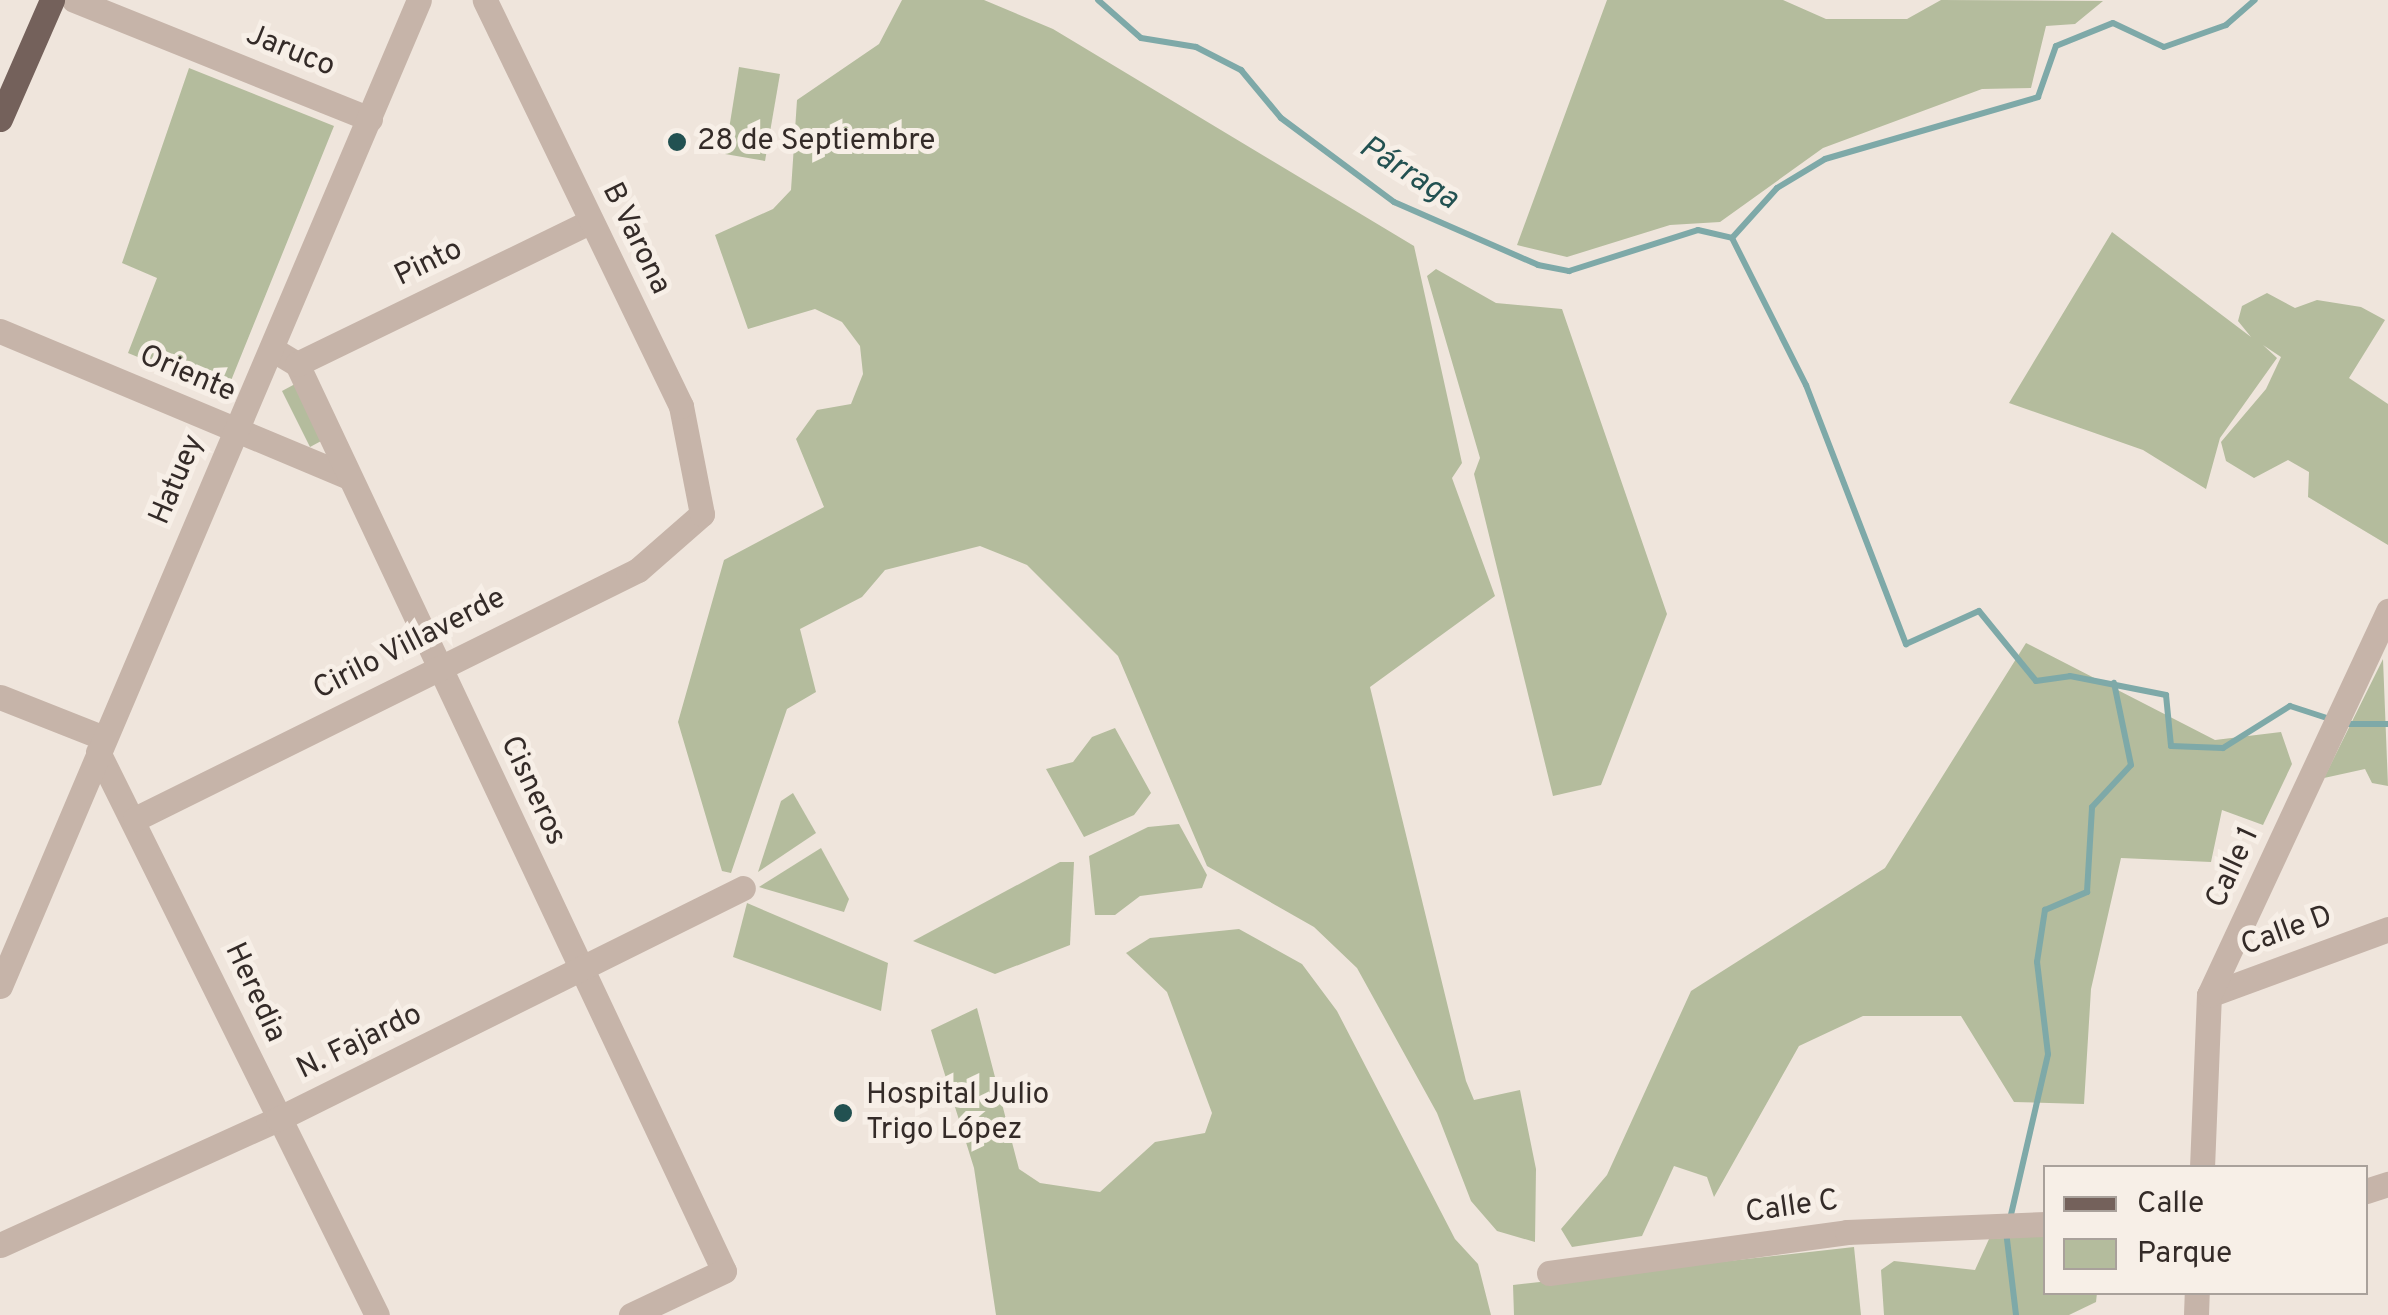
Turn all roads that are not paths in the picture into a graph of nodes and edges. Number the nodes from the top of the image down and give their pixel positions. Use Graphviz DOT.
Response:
graph roads {
  1 [pos="52,0"];
  2 [pos="74,0"];
  3 [pos="419,0"];
  4 [pos="485,0"];
  5 [pos="0,119"];
  6 [pos="370,119"];
  7 [pos="589,222"];
  8 [pos="0,331"];
  9 [pos="272,349"];
  10 [pos="297,364"];
  11 [pos="234,430"];
  12 [pos="350,477"];
  13 [pos="702,514"];
  14 [pos="2388,611"];
  15 [pos="438,668"];
  16 [pos="0,697"];
  17 [pos="101,745"];
  18 [pos="135,819"];
  19 [pos="743,888"];
  20 [pos="2388,929"];
  21 [pos="580,972"];
  22 [pos="0,986"];
  23 [pos="2209,995"];
  24 [pos="278,1120"];
  25 [pos="2202,1165"];
  26 [pos="2036,1224"];
  27 [pos="0,1245"];
  28 [pos="1549,1273"];
  29 [pos="377,1315"];
  30 [pos="631,1315"];
  1 -- 5 [label="main road"];
  2 -- 6 [label="street, Jaruco"];
  3 -- 6 [label="street, Hatuey"];
  4 -- 7 [label="street, B Varona"];
  6 -- 9 [label="street, Hatuey"];
  7 -- 10 [label="street, Pinto"];
  7 -- 13 [label="street, B Varona"];
  8 -- 11 [label="street, Oriente"];
  9 -- 10 [label="street"];
  9 -- 11 [label="street, Hatuey"];
  10 -- 12 [label="street, Cisneros"];
  11 -- 12 [label="street, Oriente"];
  11 -- 17 [label="street, Hatuey"];
  12 -- 15 [label="street, Cisneros"];
  13 -- 15 [label="street, Cirilo Villaverde"];
  14 -- 23 [label="street, Calle 1"];
  15 -- 18 [label="street, Cirilo Villaverde"];
  15 -- 21 [label="street, Cisneros"];
  16 -- 17 [label="street"];
  17 -- 18 [label="street, Heredia"];
  17 -- 22 [label="street, Hatuey"];
  18 -- 24 [label="street, Heredia"];
  19 -- 21 [label="street, N. Fajardo"];
  20 -- 23 [label="street, Calle D"];
  21 -- 24 [label="street, N. Fajardo"];
  21 -- 30 [label="street, Cisneros"];
  23 -- 25 [label="street, Calle 1"];
  24 -- 27 [label="street, N. Fajardo"];
  24 -- 29 [label="street, Heredia"];
  26 -- 28 [label="street, Calle C"];
}
